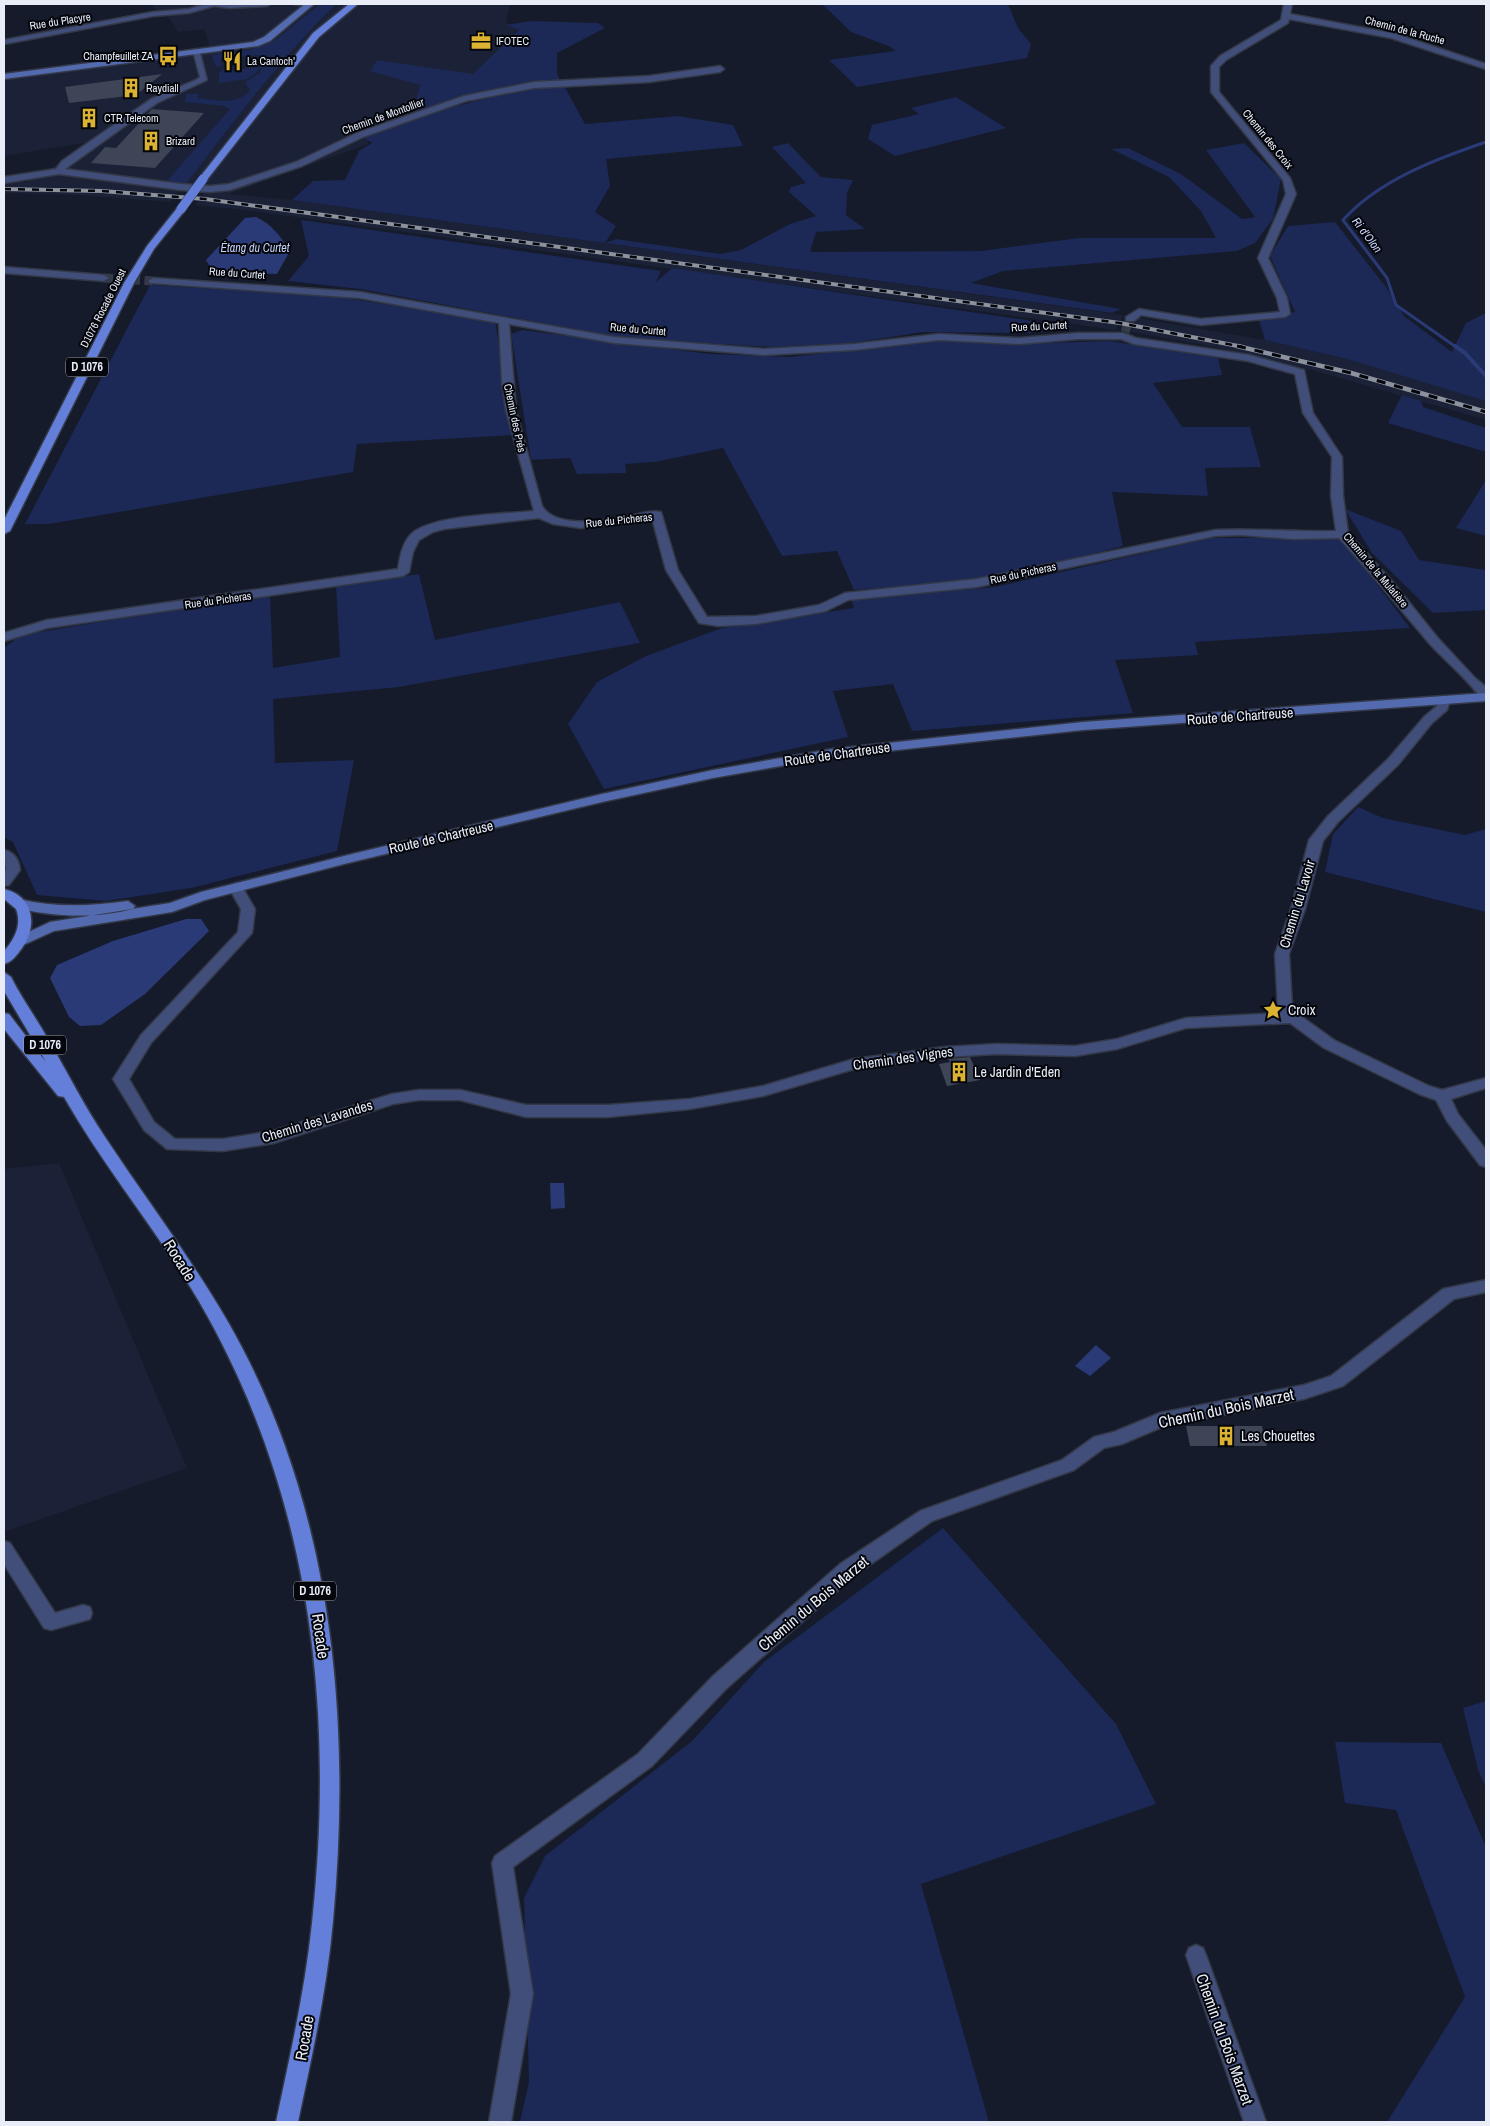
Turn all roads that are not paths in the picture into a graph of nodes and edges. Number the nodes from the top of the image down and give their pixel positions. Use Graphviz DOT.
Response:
graph roads {
  1 [pos="214,4"];
  2 [pos="267,4"];
  3 [pos="298,4"];
  4 [pos="309,4"];
  5 [pos="348,4"];
  6 [pos="354,4"];
  7 [pos="1288,4"];
  8 [pos="338,16"];
  9 [pos="1287,16"];
  10 [pos="4,42"];
  11 [pos="196,53"];
  12 [pos="1486,67"];
  13 [pos="720,69"];
  14 [pos="4,77"];
  15 [pos="60,171"];
  16 [pos="4,180"];
  17 [pos="4,270"];
  18 [pos="104,278"];
  19 [pos="153,281"];
  20 [pos="504,319"];
  21 [pos="1130,319"];
  22 [pos="1124,334"];
  23 [pos="541,514"];
  24 [pos="4,531"];
  25 [pos="1342,534"];
  26 [pos="4,637"];
  27 [pos="1485,693"];
  28 [pos="1444,700"];
  29 [pos="4,854"];
  30 [pos="4,882"];
  31 [pos="236,888"];
  32 [pos="4,893"];
  33 [pos="201,896"];
  34 [pos="19,904"];
  35 [pos="21,941"];
  36 [pos="4,960"];
  37 [pos="4,977"];
  38 [pos="4,1018"];
  39 [pos="1293,1018"];
  40 [pos="1486,1084"];
  41 [pos="1442,1096"];
  42 [pos="515,1110"];
  43 [pos="82,1114"];
  44 [pos="1486,1161"];
  45 [pos="1486,1286"];
  46 [pos="4,1548"];
  47 [pos="84,1612"];
  48 [pos="1196,1955"];
  49 [pos="286,2122"];
  50 [pos="500,2122"];
  51 [pos="1255,2122"];
  1 -- 2 [label="street, Rue du Placyre"];
  1 -- 10 [label="street, Rue du Placyre"];
  3 -- 4 [label="street"];
  4 -- 11 [label="main road"];
  5 -- 8 [label="main road, D 1076"];
  6 -- 8 [label="main road, D 1076"];
  7 -- 9 [label="street"];
  8 -- 24 [label="main road, D1076 Rocade Ouest / D 1076, bridge"];
  9 -- 12 [label="street, Chemin de la Ruche"];
  9 -- 21 [label="street, Chemin des Croix"];
  11 -- 14 [label="main road"];
  11 -- 15 [label="street"];
  13 -- 15 [label="street, Chemin de Montollier"];
  15 -- 16 [label="street, Chemin de Montollier"];
  17 -- 18 [label="street"];
  19 -- 20 [label="street, Rue du Curtet"];
  20 -- 22 [label="street, Rue du Curtet"];
  20 -- 23 [label="street, Chemin des Prés"];
  22 -- 25 [label="street, Chemin de la Mulatière"];
  23 -- 25 [label="street, Rue du Picheras"];
  23 -- 26 [label="street, Rue du Picheras"];
  25 -- 27 [label="street, Chemin de la Mulatière"];
  27 -- 28 [label="main road, Route de Chartreuse"];
  28 -- 31 [label="main road, Route de Chartreuse"];
  28 -- 39 [label="street, Chemin du Lavoir"];
  29 -- 30 [label="street"];
  31 -- 33 [label="main road, Route de Chartreuse"];
  31 -- 42 [label="street, Chemin des Lavandes"];
  32 -- 34 [label="main road"];
  33 -- 34 [label="main road, Route de Chartreuse"];
  33 -- 35 [label="main road, Route de Chartreuse"];
  34 -- 35 [label="main road"];
  35 -- 36 [label="main road"];
  37 -- 43 [label="main road, Rocade / D 1076"];
  38 -- 43 [label="main road, Rocade / D 1076"];
  39 -- 41 [label="street"];
  39 -- 42 [label="street, Chemin des Vignes"];
  40 -- 41 [label="street"];
  41 -- 44 [label="street"];
  43 -- 49 [label="main road, Rocade / D 1076"];
  45 -- 50 [label="street, Chemin du Bois Marzet"];
  46 -- 47 [label="street"];
  48 -- 51 [label="street, Chemin du Bois Marzet"];
}
